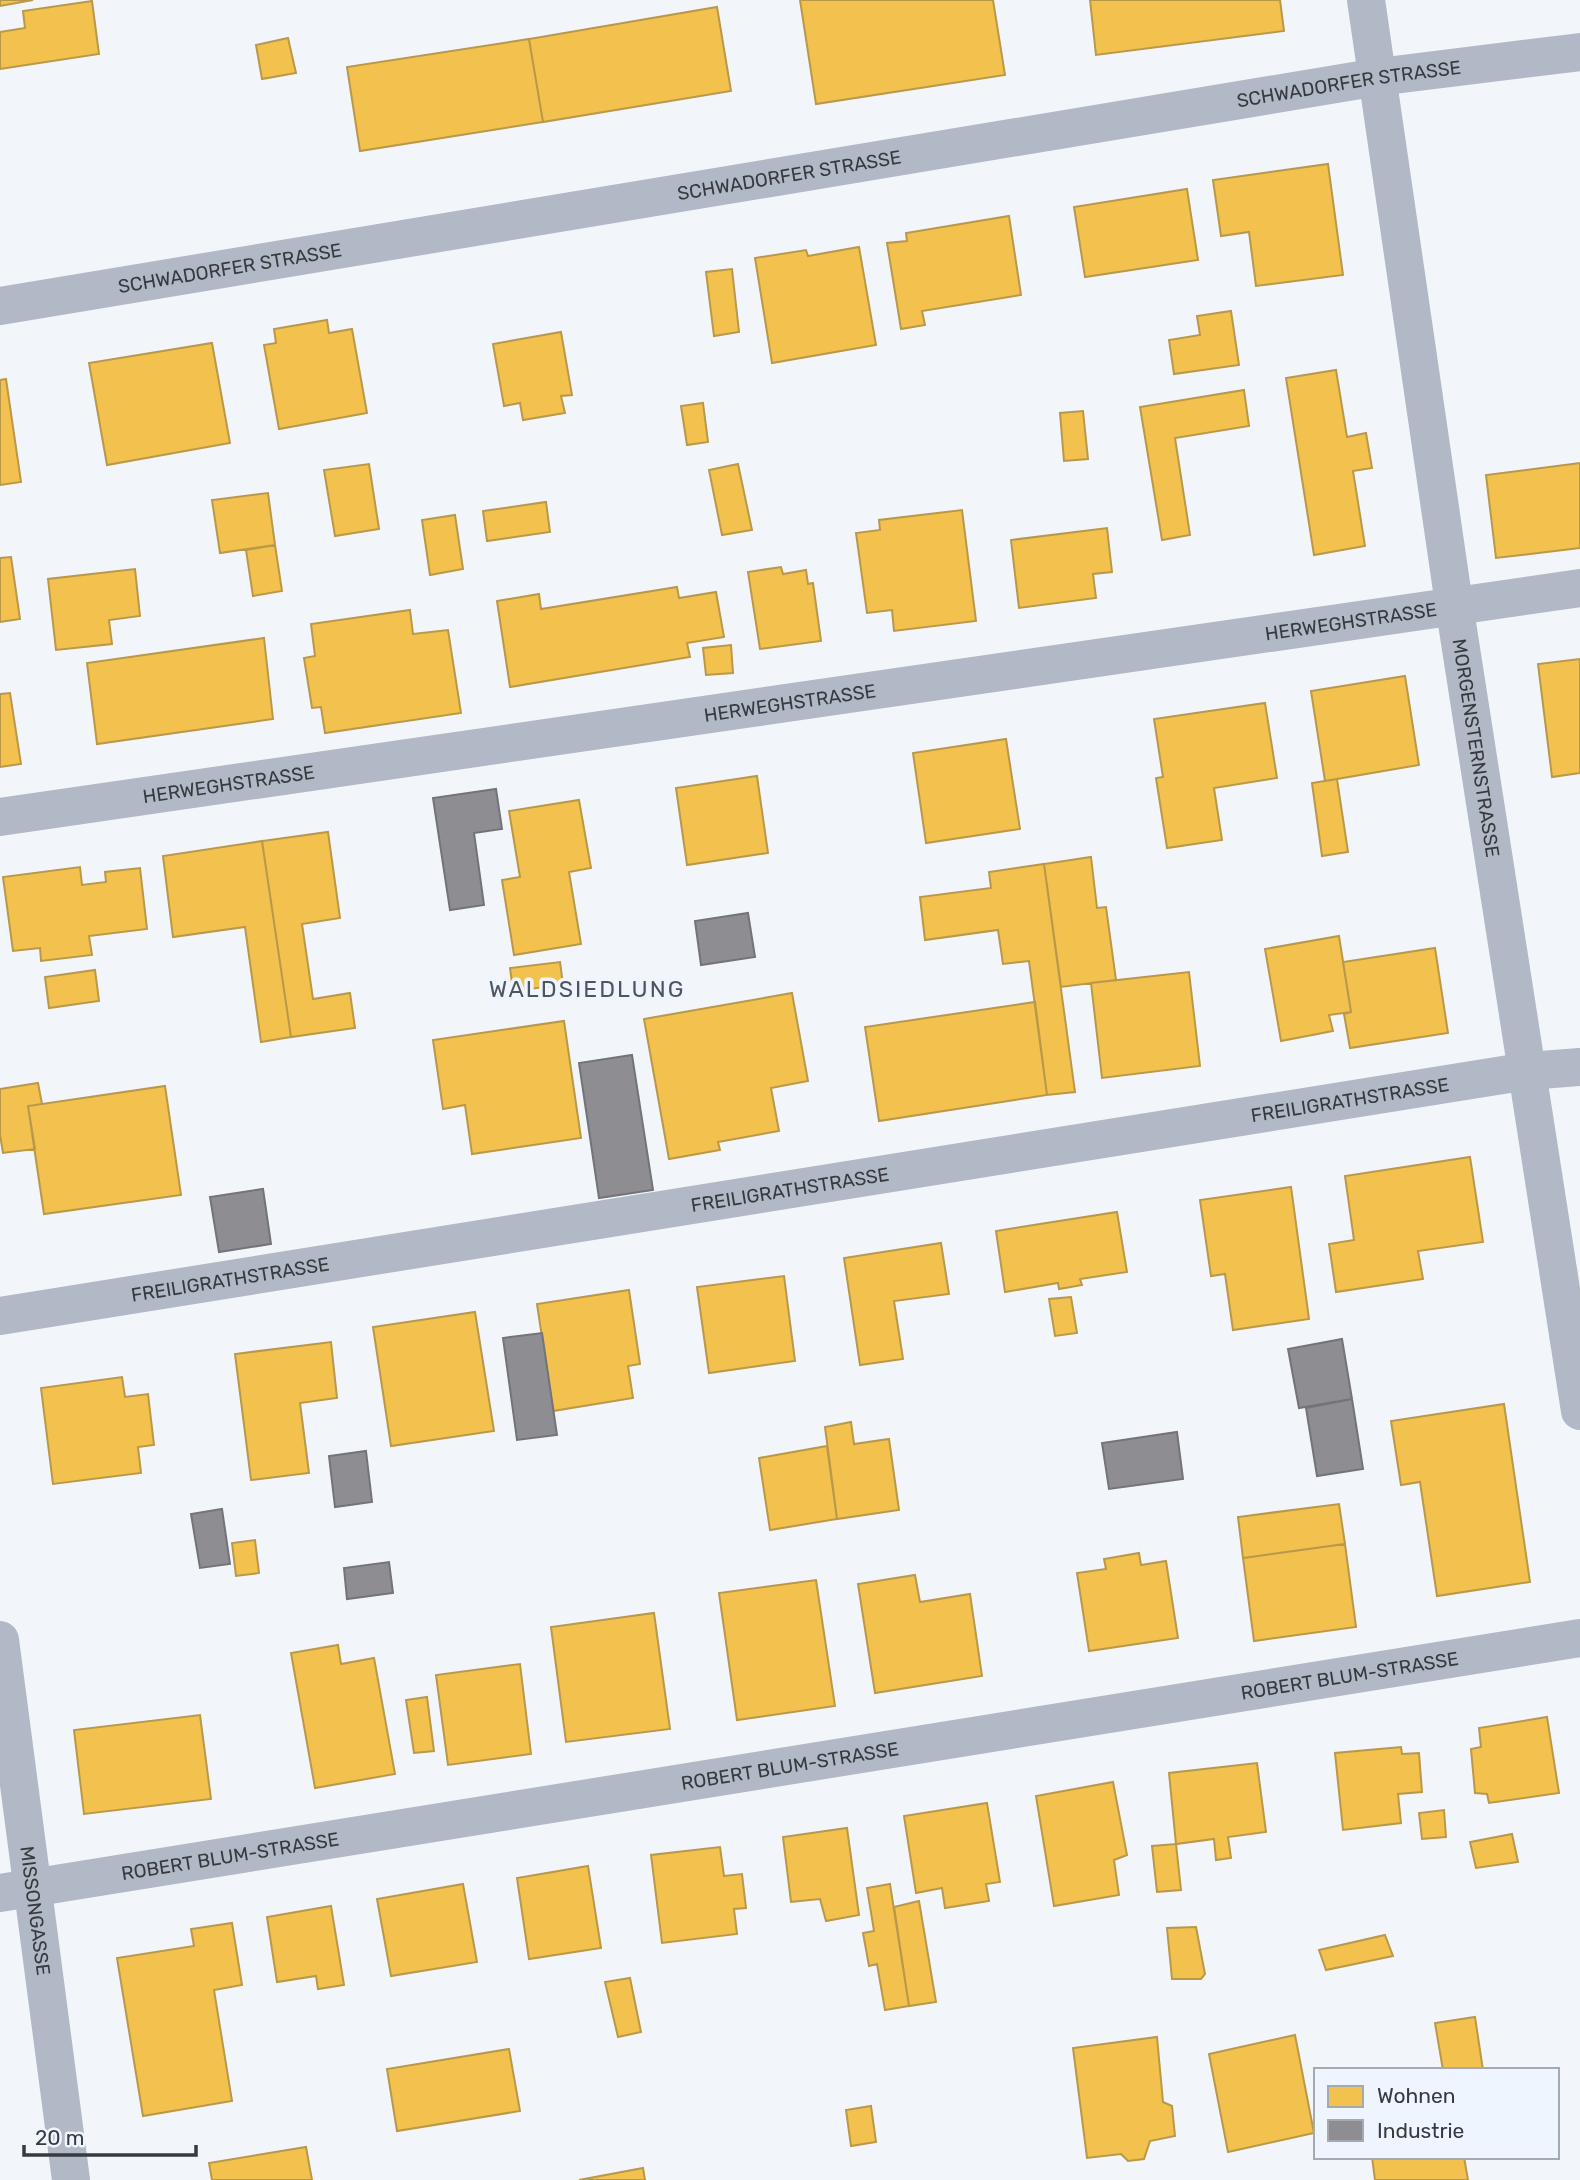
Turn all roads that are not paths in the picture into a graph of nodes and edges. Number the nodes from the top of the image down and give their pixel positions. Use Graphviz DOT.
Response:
graph roads {
  1 [pos="1366,0"];
  2 [pos="1580,52"];
  3 [pos="1378,77"];
  4 [pos="0,306"];
  5 [pos="1580,588"];
  6 [pos="1454,604"];
  7 [pos="0,817"];
  8 [pos="1580,1067"];
  9 [pos="1528,1072"];
  10 [pos="0,1316"];
  11 [pos="1580,1411"];
  12 [pos="1580,1638"];
  13 [pos="0,1640"];
  14 [pos="17,1891"];
  15 [pos="71,2180"];
  1 -- 3 [label="street, MORGENSTERNSTRASSE"];
  2 -- 3 [label="street, SCHWADORFER STRASSE"];
  3 -- 4 [label="street, SCHWADORFER STRASSE"];
  3 -- 6 [label="street, MORGENSTERNSTRASSE"];
  5 -- 6 [label="street, HERWEGHSTRASSE"];
  6 -- 7 [label="street, HERWEGHSTRASSE"];
  6 -- 9 [label="street, MORGENSTERNSTRASSE"];
  8 -- 9 [label="street, FREILIGRATHSTRASSE"];
  9 -- 10 [label="street, FREILIGRATHSTRASSE"];
  9 -- 11 [label="street, MORGENSTERNSTRASSE"];
  12 -- 14 [label="street, ROBERT BLUM-STRASSE"];
  13 -- 14 [label="street, MISSONGASSE"];
  14 -- 15 [label="street, MISSONGASSE"];
}
